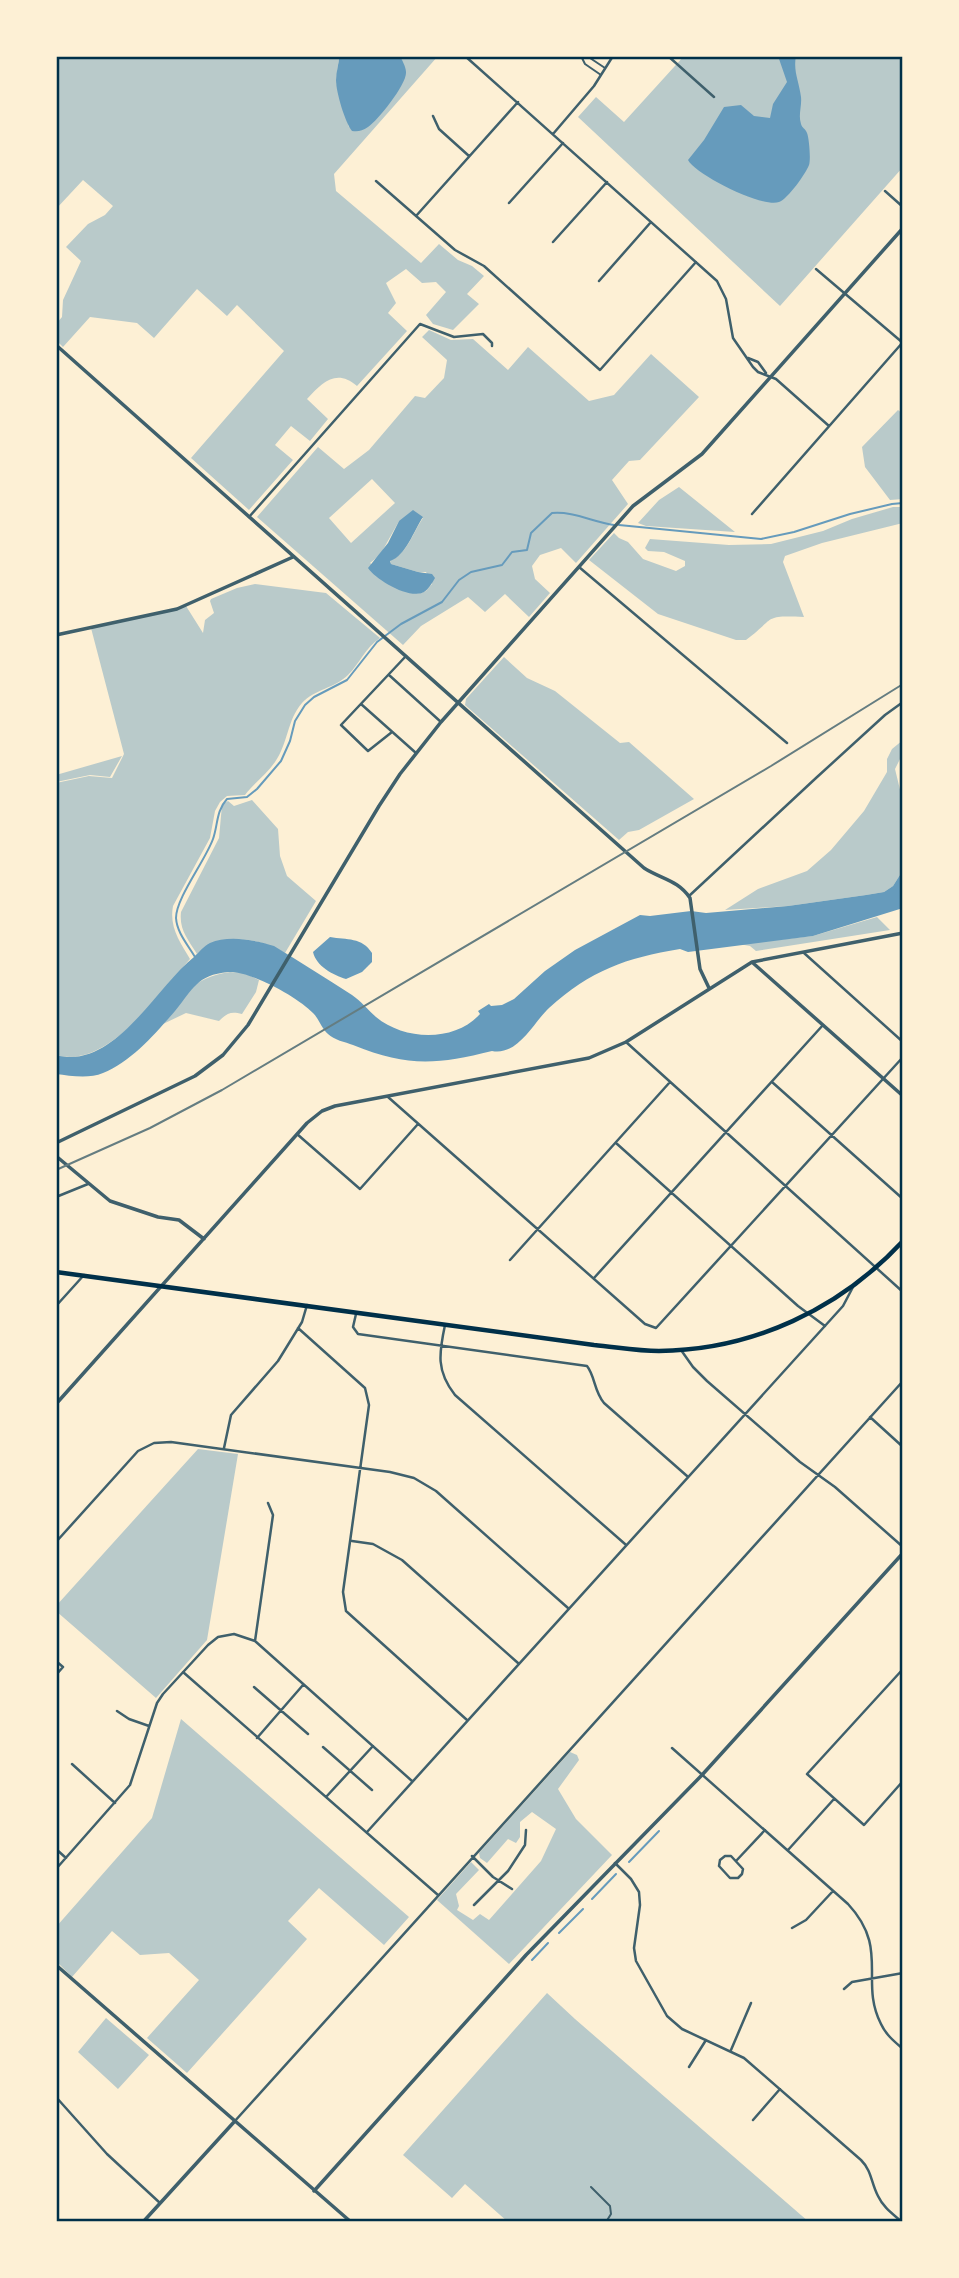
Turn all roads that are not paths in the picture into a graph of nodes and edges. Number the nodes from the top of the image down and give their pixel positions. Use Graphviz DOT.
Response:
graph roads {
  1 [pos="465,56"];
  2 [pos="613,56"];
  3 [pos="668,56"];
  4 [pos="580,57"];
  5 [pos="606,68"];
  6 [pos="602,75"];
  7 [pos="714,97"];
  8 [pos="518,102"];
  9 [pos="433,116"];
  10 [pos="553,134"];
  11 [pos="563,143"];
  12 [pos="469,156"];
  13 [pos="376,181"];
  14 [pos="607,182"];
  15 [pos="885,191"];
  16 [pos="509,203"];
  17 [pos="903,207"];
  18 [pos="416,216"];
  19 [pos="651,222"];
  20 [pos="903,228"];
  21 [pos="553,242"];
  22 [pos="696,262"];
  23 [pos="816,269"];
  24 [pos="599,281"];
  25 [pos="845,293"];
  26 [pos="903,343"];
  27 [pos="56,345"];
  28 [pos="492,346"];
  29 [pos="772,376"];
  30 [pos="829,426"];
  31 [pos="752,514"];
  32 [pos="249,517"];
  33 [pos="293,557"];
  34 [pos="579,567"];
  35 [pos="56,635"];
  36 [pos="406,656"];
  37 [pos="389,675"];
  38 [pos="903,702"];
  39 [pos="459,703"];
  40 [pos="360,704"];
  41 [pos="441,722"];
  42 [pos="392,732"];
  43 [pos="787,743"];
  44 [pos="416,753"];
  45 [pos="689,896"];
  46 [pos="903,933"];
  47 [pos="802,952"];
  48 [pos="752,962"];
  49 [pos="710,988"];
  50 [pos="823,1025"];
  51 [pos="626,1042"];
  52 [pos="903,1042"];
  53 [pos="903,1057"];
  54 [pos="883,1078"];
  55 [pos="670,1082"];
  56 [pos="772,1082"];
  57 [pos="903,1096"];
  58 [pos="388,1097"];
  59 [pos="418,1124"];
  60 [pos="726,1133"];
  61 [pos="297,1134"];
  62 [pos="832,1136"];
  63 [pos="56,1143"];
  64 [pos="616,1143"];
  65 [pos="56,1158"];
  66 [pos="88,1184"];
  67 [pos="786,1187"];
  68 [pos="672,1193"];
  69 [pos="56,1197"];
  70 [pos="903,1199"];
  71 [pos="538,1229"];
  72 [pos="204,1239"];
  73 [pos="903,1241"];
  74 [pos="732,1247"];
  75 [pos="510,1260"];
  76 [pos="876,1268"];
  77 [pos="56,1272"];
  78 [pos="84,1275"];
  79 [pos="594,1278"];
  80 [pos="162,1286"];
  81 [pos="853,1287"];
  82 [pos="903,1292"];
  83 [pos="56,1306"];
  84 [pos="307,1306"];
  85 [pos="356,1312"];
  86 [pos="808,1314"];
  87 [pos="444,1325"];
  88 [pos="825,1326"];
  89 [pos="298,1328"];
  90 [pos="441,1346"];
  91 [pos="681,1350"];
  92 [pos="903,1381"];
  93 [pos="56,1404"];
  94 [pos="744,1414"];
  95 [pos="870,1417"];
  96 [pos="903,1447"];
  97 [pos="224,1449"];
  98 [pos="360,1468"];
  99 [pos="818,1474"];
  100 [pos="687,1476"];
  101 [pos="268,1503"];
  102 [pos="350,1541"];
  103 [pos="56,1542"];
  104 [pos="625,1544"];
  105 [pos="903,1547"];
  106 [pos="903,1553"];
  107 [pos="568,1608"];
  108 [pos="255,1641"];
  109 [pos="56,1661"];
  110 [pos="519,1663"];
  111 [pos="903,1669"];
  112 [pos="183,1672"];
  113 [pos="56,1675"];
  114 [pos="304,1685"];
  115 [pos="254,1687"];
  116 [pos="281,1710"];
  117 [pos="117,1712"];
  118 [pos="467,1720"];
  119 [pos="149,1726"];
  120 [pos="308,1734"];
  121 [pos="257,1738"];
  122 [pos="373,1746"];
  123 [pos="324,1747"];
  124 [pos="672,1748"];
  125 [pos="72,1764"];
  126 [pos="350,1771"];
  127 [pos="702,1775"];
  128 [pos="412,1781"];
  129 [pos="903,1781"];
  130 [pos="372,1790"];
  131 [pos="326,1797"];
  132 [pos="834,1798"];
  133 [pos="115,1803"];
  134 [pos="526,1830"];
  135 [pos="765,1830"];
  136 [pos="367,1832"];
  137 [pos="56,1849"];
  138 [pos="788,1850"];
  139 [pos="472,1856"];
  140 [pos="66,1858"];
  141 [pos="736,1861"];
  142 [pos="615,1863"];
  143 [pos="56,1869"];
  144 [pos="499,1881"];
  145 [pos="512,1889"];
  146 [pos="833,1891"];
  147 [pos="438,1895"];
  148 [pos="474,1905"];
  149 [pos="792,1928"];
  150 [pos="56,1965"];
  151 [pos="903,1973"];
  152 [pos="873,1977"];
  153 [pos="844,1989"];
  154 [pos="751,2003"];
  155 [pos="706,2040"];
  156 [pos="903,2049"];
  157 [pos="731,2050"];
  158 [pos="689,2067"];
  159 [pos="780,2089"];
  160 [pos="56,2096"];
  161 [pos="752,2120"];
  162 [pos="234,2122"];
  163 [pos="591,2187"];
  164 [pos="314,2190"];
  165 [pos="160,2203"];
  166 [pos="143,2222"];
  167 [pos="351,2222"];
  168 [pos="606,2222"];
  169 [pos="902,2222"];
  1 -- 8 [label="street"];
  2 -- 5 [label="street"];
  3 -- 7 [label="street"];
  4 -- 5 [label="lane"];
  4 -- 6 [label="lane"];
  5 -- 6 [label="street"];
  6 -- 10 [label="street"];
  8 -- 10 [label="street"];
  8 -- 12 [label="street"];
  9 -- 12 [label="street"];
  10 -- 11 [label="street"];
  11 -- 14 [label="street"];
  11 -- 16 [label="street"];
  12 -- 18 [label="street"];
  13 -- 18 [label="street"];
  14 -- 19 [label="street"];
  14 -- 21 [label="street"];
  15 -- 17 [label="street"];
  18 -- 22 [label="street"];
  19 -- 22 [label="street"];
  19 -- 24 [label="street"];
  20 -- 25 [label="street"];
  22 -- 29 [label="street"];
  23 -- 25 [label="street"];
  25 -- 26 [label="street"];
  25 -- 29 [label="street"];
  26 -- 30 [label="street"];
  27 -- 32 [label="street"];
  28 -- 32 [label="street"];
  29 -- 30 [label="street"];
  29 -- 34 [label="street"];
  30 -- 31 [label="street"];
  32 -- 33 [label="street"];
  33 -- 35 [label="street"];
  33 -- 36 [label="street"];
  34 -- 39 [label="street"];
  34 -- 43 [label="street"];
  36 -- 37 [label="street"];
  36 -- 39 [label="street"];
  37 -- 40 [label="street"];
  37 -- 41 [label="street"];
  38 -- 45 [label="street"];
  39 -- 41 [label="street"];
  39 -- 45 [label="street"];
  40 -- 42 [label="street"];
  40 -- 42 [label="street"];
  41 -- 44 [label="street"];
  42 -- 44 [label="street"];
  44 -- 63 [label="street"];
  45 -- 49 [label="street"];
  46 -- 47 [label="street"];
  47 -- 48 [label="street"];
  47 -- 52 [label="street"];
  48 -- 49 [label="street"];
  48 -- 50 [label="street"];
  49 -- 51 [label="street"];
  50 -- 54 [label="street"];
  50 -- 56 [label="street"];
  51 -- 55 [label="street"];
  51 -- 58 [label="street"];
  53 -- 54 [label="street"];
  54 -- 57 [label="street"];
  54 -- 62 [label="street"];
  55 -- 60 [label="street"];
  55 -- 64 [label="street"];
  56 -- 60 [label="street"];
  56 -- 62 [label="street"];
  58 -- 59 [label="street"];
  58 -- 61 [label="street"];
  59 -- 61 [label="street"];
  59 -- 71 [label="street"];
  60 -- 67 [label="street"];
  60 -- 68 [label="street"];
  61 -- 72 [label="street"];
  62 -- 67 [label="street"];
  62 -- 70 [label="street"];
  64 -- 68 [label="street"];
  64 -- 71 [label="street"];
  65 -- 66 [label="street"];
  66 -- 69 [label="street"];
  66 -- 72 [label="street"];
  67 -- 74 [label="street"];
  67 -- 76 [label="street"];
  68 -- 74 [label="street"];
  68 -- 79 [label="street"];
  71 -- 75 [label="street"];
  71 -- 79 [label="street"];
  72 -- 80 [label="street"];
  73 -- 76 [label="highway"];
  74 -- 79 [label="street"];
  74 -- 86 [label="street"];
  76 -- 81 [label="highway"];
  76 -- 82 [label="street"];
  77 -- 78 [label="highway"];
  78 -- 80 [label="highway"];
  78 -- 83 [label="street"];
  80 -- 84 [label="highway"];
  80 -- 93 [label="street"];
  81 -- 86 [label="highway"];
  81 -- 88 [label="street"];
  84 -- 85 [label="highway"];
  84 -- 89 [label="street"];
  85 -- 87 [label="highway"];
  85 -- 90 [label="street"];
  86 -- 88 [label="street"];
  86 -- 91 [label="highway"];
  87 -- 90 [label="street"];
  87 -- 91 [label="highway"];
  88 -- 94 [label="street"];
  89 -- 97 [label="street"];
  89 -- 98 [label="street"];
  90 -- 100 [label="street"];
  90 -- 104 [label="street"];
  91 -- 94 [label="street"];
  92 -- 95 [label="street"];
  94 -- 99 [label="street"];
  94 -- 100 [label="street"];
  95 -- 96 [label="street"];
  95 -- 99 [label="street"];
  97 -- 98 [label="street"];
  97 -- 103 [label="street"];
  98 -- 102 [label="street"];
  98 -- 107 [label="street"];
  99 -- 105 [label="street"];
  99 -- 139 [label="street"];
  100 -- 104 [label="street"];
  101 -- 108 [label="street"];
  102 -- 110 [label="street"];
  102 -- 118 [label="street"];
  104 -- 107 [label="street"];
  106 -- 127 [label="street"];
  107 -- 110 [label="street"];
  108 -- 112 [label="street"];
  108 -- 114 [label="street"];
  109 -- 113 [label="street"];
  110 -- 118 [label="street"];
  111 -- 132 [label="street"];
  112 -- 119 [label="street"];
  112 -- 121 [label="street"];
  114 -- 116 [label="street"];
  114 -- 122 [label="street"];
  115 -- 116 [label="street"];
  116 -- 120 [label="street"];
  116 -- 121 [label="street"];
  117 -- 119 [label="street"];
  118 -- 128 [label="street"];
  119 -- 133 [label="street"];
  121 -- 131 [label="street"];
  122 -- 126 [label="street"];
  122 -- 128 [label="street"];
  123 -- 126 [label="street"];
  124 -- 127 [label="street"];
  125 -- 133 [label="street"];
  126 -- 130 [label="street"];
  126 -- 131 [label="street"];
  127 -- 135 [label="street"];
  127 -- 142 [label="street"];
  128 -- 136 [label="street"];
  129 -- 132 [label="street"];
  131 -- 136 [label="street"];
  132 -- 138 [label="street"];
  133 -- 140 [label="street"];
  134 -- 144 [label="street"];
  135 -- 138 [label="street"];
  135 -- 141 [label="street"];
  136 -- 147 [label="street"];
  137 -- 140 [label="street"];
  138 -- 146 [label="street"];
  139 -- 144 [label="street"];
  139 -- 147 [label="street"];
  140 -- 143 [label="street"];
  141 -- 141 [label="street"];
  142 -- 155 [label="street"];
  142 -- 164 [label="street"];
  144 -- 145 [label="street"];
  144 -- 148 [label="street"];
  146 -- 149 [label="street"];
  146 -- 152 [label="street"];
  147 -- 162 [label="street"];
  150 -- 162 [label="street"];
  151 -- 152 [label="street"];
  152 -- 153 [label="street"];
  152 -- 156 [label="street"];
  154 -- 157 [label="street"];
  155 -- 157 [label="street"];
  155 -- 158 [label="street"];
  157 -- 159 [label="street"];
  159 -- 161 [label="street"];
  159 -- 169 [label="street"];
  160 -- 165 [label="street"];
  162 -- 164 [label="street"];
  162 -- 165 [label="street"];
  163 -- 168 [label="lane"];
  164 -- 167 [label="street"];
  165 -- 166 [label="street"];
}
